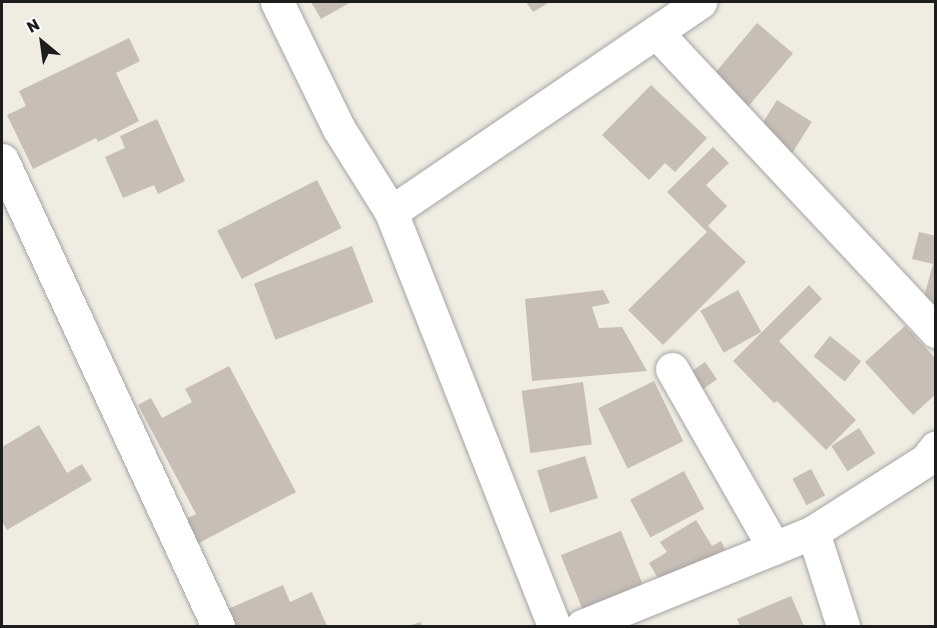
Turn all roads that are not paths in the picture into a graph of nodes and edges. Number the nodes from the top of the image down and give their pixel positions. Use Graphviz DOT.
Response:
graph roads {
  1 [pos="277,2"];
  2 [pos="700,2"];
  3 [pos="660,19"];
  4 [pos="2,160"];
  5 [pos="391,212"];
  6 [pos="936,331"];
  7 [pos="672,369"];
  8 [pos="932,461"];
  9 [pos="813,532"];
  10 [pos="774,548"];
  11 [pos="218,627"];
  12 [pos="554,627"];
  13 [pos="582,627"];
  14 [pos="843,627"];
  1 -- 5 [label="street"];
  2 -- 3 [label="street"];
  3 -- 5 [label="street"];
  3 -- 6 [label="street"];
  4 -- 11 [label="street"];
  5 -- 12 [label="street"];
  7 -- 10 [label="street"];
  8 -- 9 [label="street"];
  9 -- 10 [label="street"];
  9 -- 14 [label="street"];
  10 -- 13 [label="street"];
}
